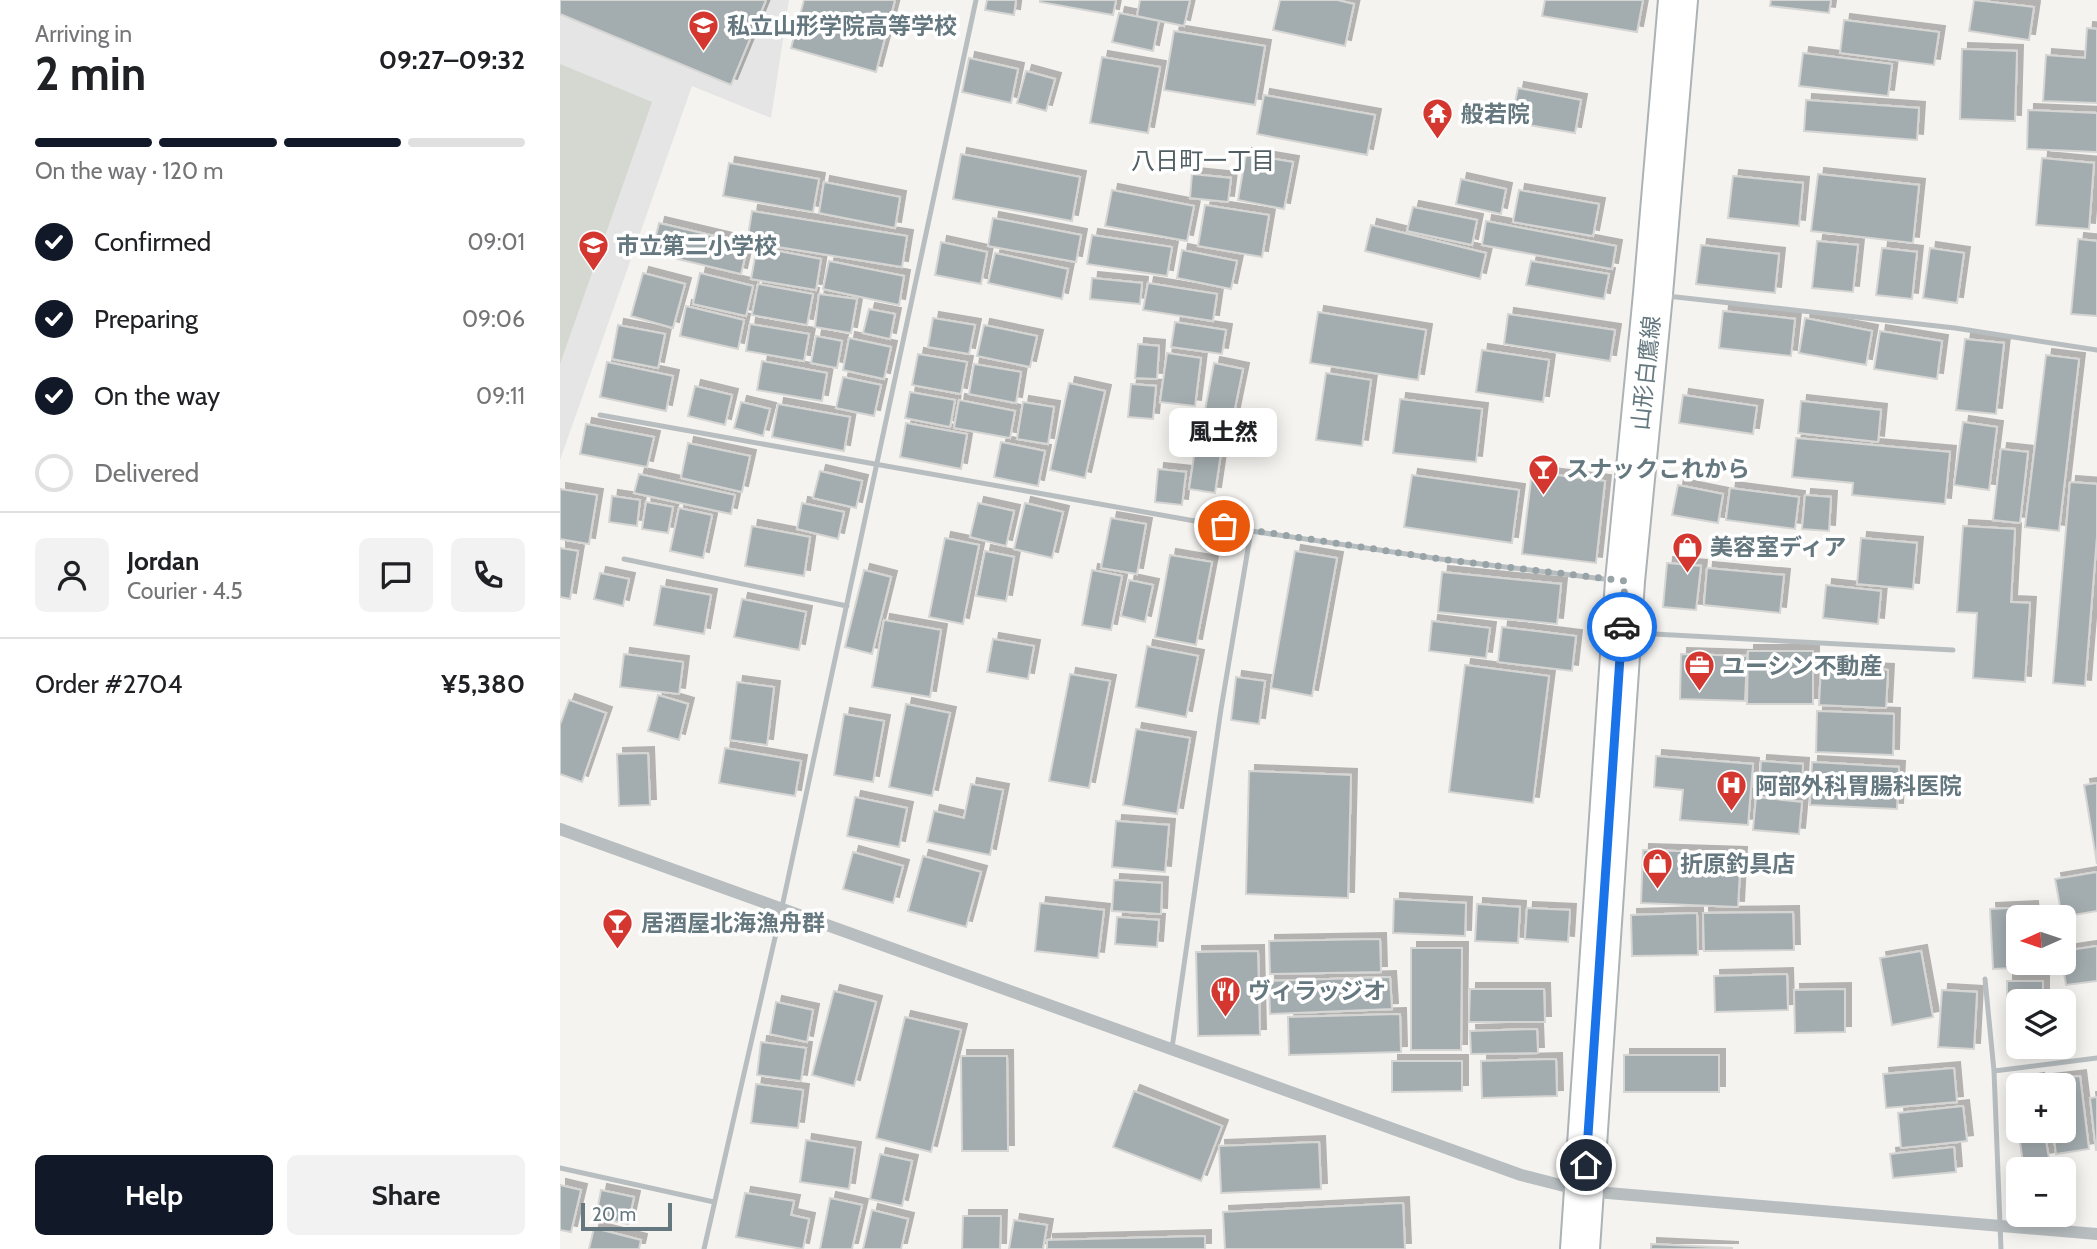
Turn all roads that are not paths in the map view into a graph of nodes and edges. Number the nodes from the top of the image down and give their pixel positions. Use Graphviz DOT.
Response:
graph roads {
  1 [pos="976,0"];
  2 [pos="1678,0"];
  3 [pos="1653,295"];
  4 [pos="2097,350"];
  5 [pos="600,415"];
  6 [pos="876,465"];
  7 [pos="1251,531"];
  8 [pos="624,559"];
  9 [pos="1625,581"];
  10 [pos="847,606"];
  11 [pos="1621,632"];
  12 [pos="1952,650"];
  13 [pos="560,829"];
  14 [pos="782,907"];
  15 [pos="1985,979"];
  16 [pos="1172,1048"];
  17 [pos="2097,1058"];
  18 [pos="1994,1072"];
  19 [pos="560,1168"];
  20 [pos="1584,1191"];
  21 [pos="714,1202"];
  22 [pos="2000,1226"];
  23 [pos="2097,1234"];
  24 [pos="704,1249"];
  25 [pos="1580,1249"];
  26 [pos="2001,1249"];
  1 -- 6 [label="lane"];
  2 -- 3 [label="main road, 山形白鷹線"];
  3 -- 4 [label="lane"];
  3 -- 9 [label="main road, 山形白鷹線"];
  5 -- 6 [label="lane"];
  6 -- 7 [label="lane"];
  6 -- 10 [label="lane"];
  7 -- 9 [label="lane"];
  7 -- 16 [label="lane"];
  8 -- 10 [label="lane"];
  9 -- 11 [label="main road, 山形白鷹線"];
  10 -- 14 [label="lane"];
  11 -- 12 [label="lane"];
  11 -- 20 [label="main road, 山形白鷹線"];
  13 -- 14 [label="street"];
  14 -- 16 [label="street"];
  14 -- 21 [label="lane"];
  15 -- 18 [label="lane"];
  16 -- 20 [label="street"];
  17 -- 18 [label="lane"];
  18 -- 22 [label="lane"];
  19 -- 21 [label="lane"];
  20 -- 22 [label="street"];
  20 -- 25 [label="main road, 山形白鷹線"];
  21 -- 24 [label="lane"];
  22 -- 23 [label="street"];
  22 -- 26 [label="lane"];
}
